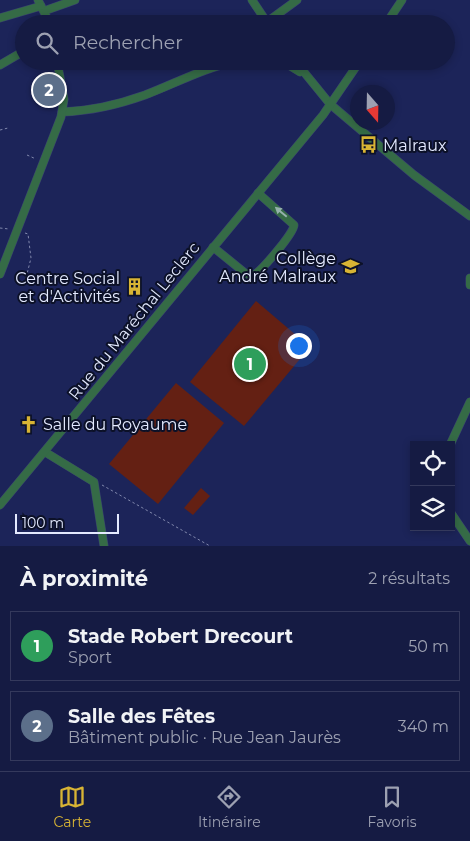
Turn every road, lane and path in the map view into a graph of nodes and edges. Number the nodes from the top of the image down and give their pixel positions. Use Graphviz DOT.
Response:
graph roads {
  1 [pos="74,0"];
  2 [pos="252,0"];
  3 [pos="297,0"];
  4 [pos="402,0"];
  5 [pos="41,6"];
  6 [pos="262,15"];
  7 [pos="278,15"];
  8 [pos="392,15"];
  9 [pos="0,18"];
  10 [pos="15,56"];
  11 [pos="0,65"];
  12 [pos="59,70"];
  13 [pos="206,70"];
  14 [pos="295,70"];
  15 [pos="301,70"];
  16 [pos="354,70"];
  17 [pos="306,78"];
  18 [pos="330,104"];
  19 [pos="62,112"];
  20 [pos="8,128"];
  21 [pos="0,130"];
  22 [pos="27,155"];
  23 [pos="44,162"];
  24 [pos="258,193"];
  25 [pos="470,216"];
  26 [pos="0,228"];
  27 [pos="18,231"];
  28 [pos="213,247"];
  29 [pos="6,259"];
  30 [pos="0,267"];
  31 [pos="0,274"];
  32 [pos="470,278"];
  33 [pos="37,285"];
  34 [pos="470,285"];
  35 [pos="470,402"];
  36 [pos="452,441"];
  37 [pos="45,452"];
  38 [pos="92,480"];
  39 [pos="0,505"];
  40 [pos="455,519"];
  41 [pos="470,541"];
  42 [pos="104,546"];
  43 [pos="210,546"];
  1 -- 5 [label="street"];
  2 -- 6 [label="street"];
  3 -- 7 [label="street"];
  4 -- 8 [label="street"];
  5 -- 9 [label="street"];
  10 -- 11 [label="street"];
  12 -- 19 [label="street"];
  13 -- 19 [label="street"];
  14 -- 17 [label="street"];
  15 -- 17 [label="street"];
  16 -- 18 [label="street, Rue du Maréchal Leclerc"];
  17 -- 18 [label="street"];
  18 -- 24 [label="street, Rue du Maréchal Leclerc"];
  18 -- 25 [label="street"];
  19 -- 23 [label="street"];
  20 -- 21 [label="path"];
  22 -- 23 [label="path"];
  23 -- 27 [label="street"];
  24 -- 28 [label="street, Rue du Maréchal Leclerc"];
  28 -- 24 [label="street, Rue du Maréchal Leclerc, one-way"];
  26 -- 27 [label="path"];
  27 -- 29 [label="street"];
  27 -- 33 [label="path"];
  28 -- 37 [label="street, Rue du Maréchal Leclerc"];
  29 -- 30 [label="street"];
  29 -- 31 [label="street"];
  32 -- 34 [label="street"];
  35 -- 36 [label="street"];
  37 -- 38 [label="street"];
  37 -- 39 [label="street, Rue du Maréchal Leclerc"];
  38 -- 42 [label="street"];
  38 -- 43 [label="path"];
  40 -- 41 [label="street"];
}
